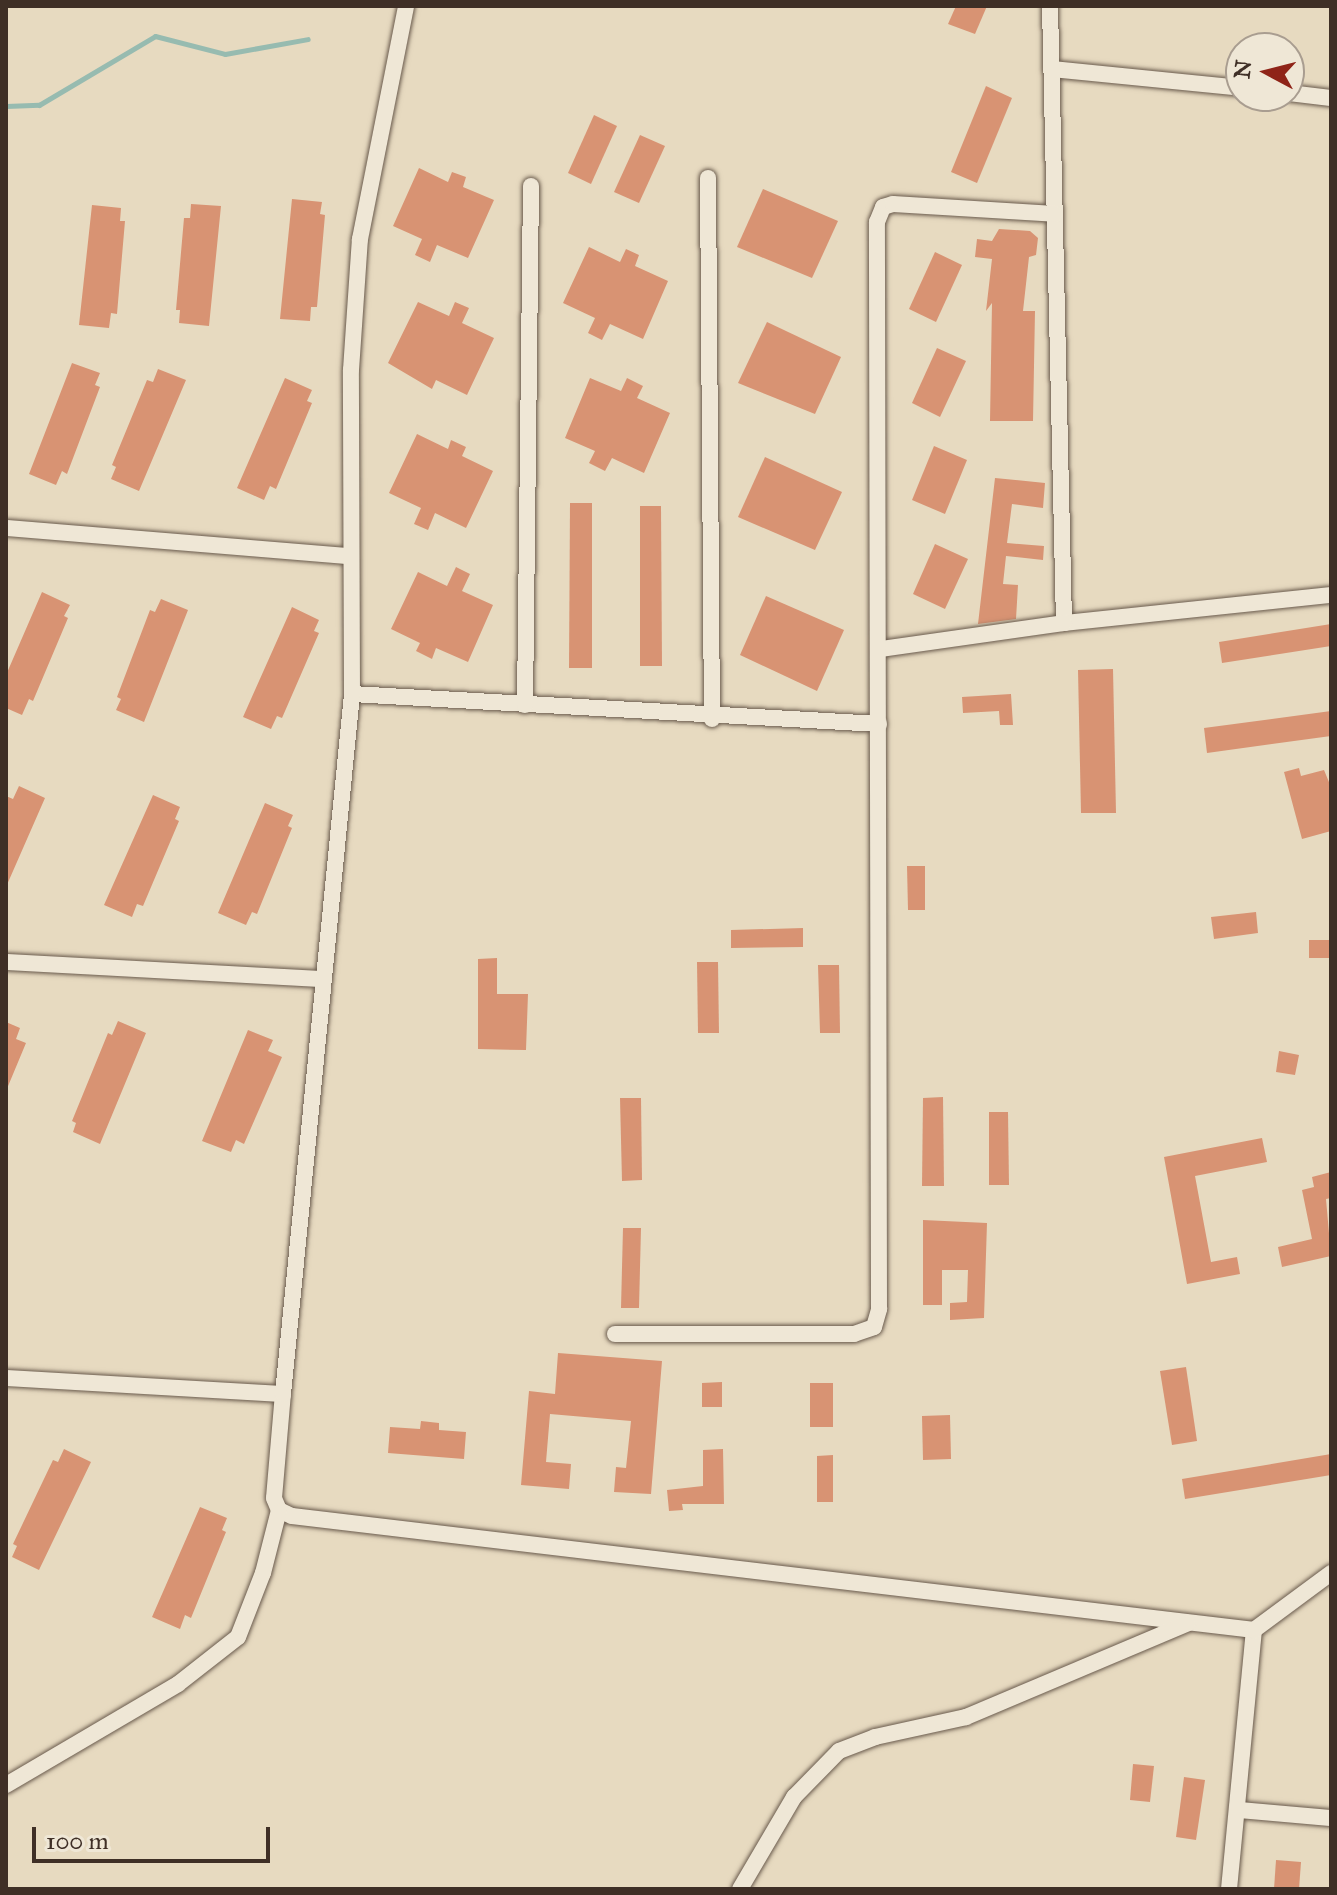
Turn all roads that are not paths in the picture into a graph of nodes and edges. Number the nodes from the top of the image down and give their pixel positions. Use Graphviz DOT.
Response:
graph roads {
  1 [pos="406,6"];
  2 [pos="1050,6"];
  3 [pos="1052,69"];
  4 [pos="1225,86"];
  5 [pos="1305,95"];
  6 [pos="1331,98"];
  7 [pos="708,178"];
  8 [pos="531,186"];
  9 [pos="1055,214"];
  10 [pos="6,528"];
  11 [pos="348,556"];
  12 [pos="1331,595"];
  13 [pos="1064,623"];
  14 [pos="881,649"];
  15 [pos="352,694"];
  16 [pos="525,705"];
  17 [pos="712,719"];
  18 [pos="879,724"];
  19 [pos="6,962"];
  20 [pos="322,979"];
  21 [pos="615,1334"];
  22 [pos="6,1378"];
  23 [pos="283,1394"];
  24 [pos="279,1510"];
  25 [pos="1331,1573"];
  26 [pos="1190,1622"];
  27 [pos="1254,1630"];
  28 [pos="6,1785"];
  29 [pos="1239,1810"];
  30 [pos="1331,1818"];
  31 [pos="740,1889"];
  32 [pos="1229,1889"];
  1 -- 11 [label="street"];
  2 -- 3 [label="street"];
  3 -- 4 [label="street"];
  3 -- 9 [label="street"];
  5 -- 6 [label="street"];
  7 -- 17 [label="street"];
  8 -- 16 [label="street"];
  9 -- 13 [label="street"];
  9 -- 14 [label="street"];
  10 -- 11 [label="street"];
  11 -- 15 [label="street"];
  12 -- 13 [label="street"];
  13 -- 14 [label="street"];
  14 -- 18 [label="street"];
  15 -- 16 [label="street"];
  15 -- 20 [label="street"];
  16 -- 17 [label="street"];
  17 -- 18 [label="street"];
  18 -- 21 [label="street"];
  19 -- 20 [label="street"];
  20 -- 23 [label="street"];
  22 -- 23 [label="street"];
  23 -- 24 [label="street"];
  24 -- 26 [label="street"];
  24 -- 28 [label="street"];
  25 -- 27 [label="street"];
  26 -- 27 [label="street"];
  26 -- 31 [label="street"];
  27 -- 29 [label="street"];
  29 -- 30 [label="street"];
  29 -- 32 [label="street"];
}
